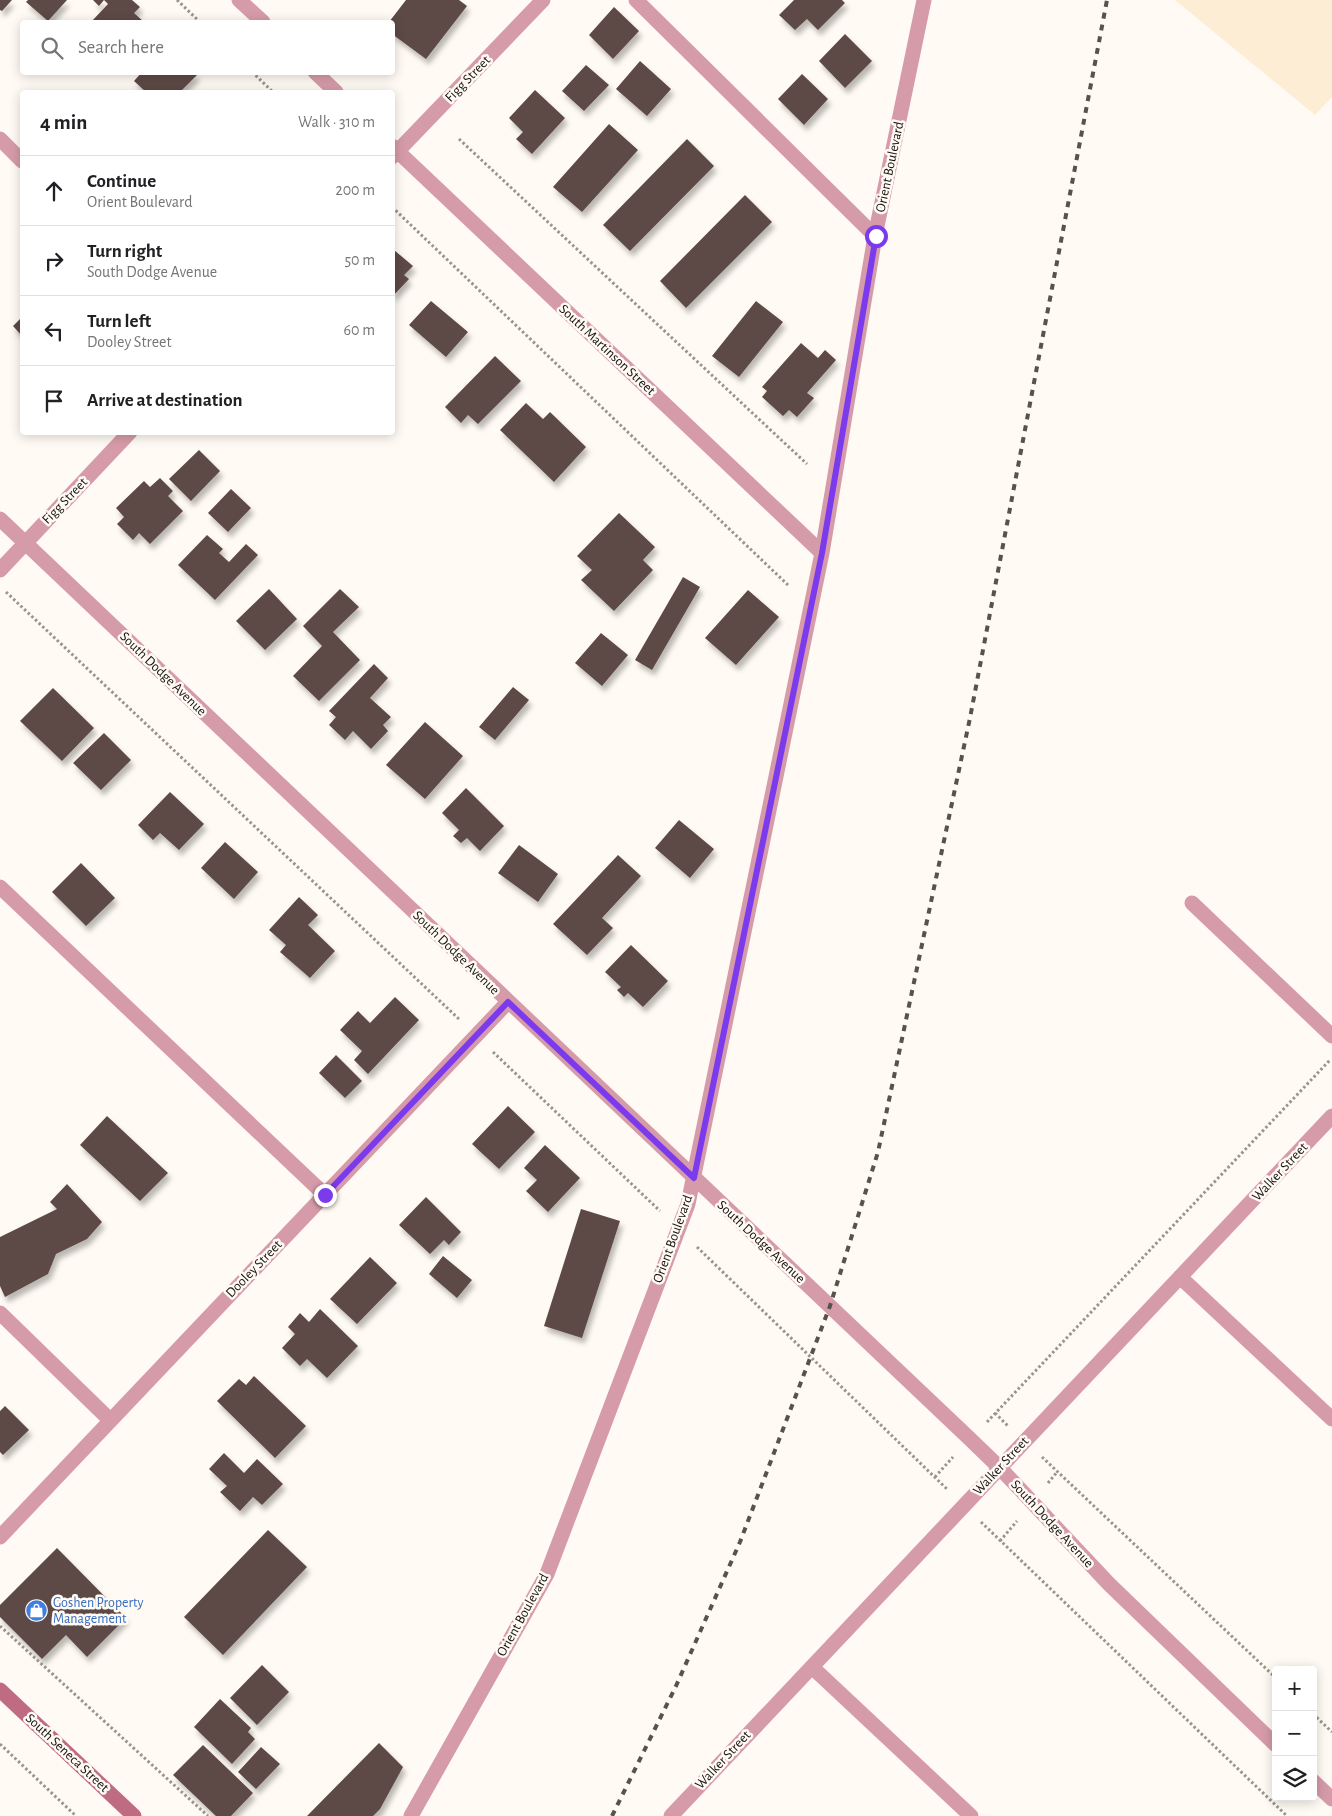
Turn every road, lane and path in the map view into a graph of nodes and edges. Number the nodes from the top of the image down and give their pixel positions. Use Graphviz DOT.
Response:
graph roads {
  1 [pos="176,0"];
  2 [pos="240,0"];
  3 [pos="543,0"];
  4 [pos="636,0"];
  5 [pos="924,0"];
  6 [pos="198,20"];
  7 [pos="261,20"];
  8 [pos="255,75"];
  9 [pos="319,75"];
  10 [pos="271,90"];
  11 [pos="334,90"];
  12 [pos="0,139"];
  13 [pos="459,139"];
  14 [pos="395,151"];
  15 [pos="395,153"];
  16 [pos="20,158"];
  17 [pos="395,210"];
  18 [pos="876,236"];
  19 [pos="127,435"];
  20 [pos="808,464"];
  21 [pos="0,519"];
  22 [pos="25,543"];
  23 [pos="822,553"];
  24 [pos="0,570"];
  25 [pos="788,585"];
  26 [pos="0,586"];
  27 [pos="0,887"];
  28 [pos="1192,903"];
  29 [pos="508,1002"];
  30 [pos="476,1036"];
  31 [pos="1332,1036"];
  32 [pos="1332,1058"];
  33 [pos="1332,1116"];
  34 [pos="694,1178"];
  35 [pos="325,1195"];
  36 [pos="678,1229"];
  37 [pos="1180,1278"];
  38 [pos="0,1313"];
  39 [pos="995,1413"];
  40 [pos="1332,1419"];
  41 [pos="110,1420"];
  42 [pos="970,1440"];
  43 [pos="1025,1441"];
  44 [pos="1000,1468"];
  45 [pos="935,1477"];
  46 [pos="964,1506"];
  47 [pos="0,1537"];
  48 [pos="0,1626"];
  49 [pos="812,1666"];
  50 [pos="1272,1674"];
  51 [pos="0,1690"];
  52 [pos="1317,1718"];
  53 [pos="1332,1732"];
  54 [pos="1272,1741"];
  55 [pos="0,1744"];
  56 [pos="1317,1785"];
  57 [pos="1332,1799"];
  58 [pos="76,1816"];
  59 [pos="134,1816"];
  60 [pos="208,1816"];
  61 [pos="411,1816"];
  62 [pos="671,1816"];
  63 [pos="971,1816"];
  64 [pos="1287,1816"];
  1 -- 6 [label="path"];
  2 -- 7 [label="street"];
  3 -- 14 [label="street, Figg Street"];
  4 -- 18 [label="street"];
  5 -- 18 [label="street, Orient Boulevard"];
  8 -- 10 [label="path"];
  9 -- 11 [label="street"];
  12 -- 16 [label="street"];
  13 -- 20 [label="path"];
  15 -- 23 [label="street, South Martinson Street"];
  17 -- 25 [label="path"];
  18 -- 23 [label="street, Orient Boulevard"];
  19 -- 22 [label="street, Figg Street"];
  21 -- 22 [label="street, South Dodge Avenue"];
  22 -- 24 [label="street, Figg Street"];
  22 -- 29 [label="street, South Dodge Avenue"];
  23 -- 34 [label="street, Orient Boulevard"];
  26 -- 30 [label="path"];
  27 -- 35 [label="street"];
  28 -- 31 [label="street"];
  29 -- 30 [label="street, Dooley Street"];
  29 -- 34 [label="street, South Dodge Avenue"];
  30 -- 35 [label="street, Dooley Street"];
  30 -- 36 [label="path"];
  32 -- 39 [label="path"];
  33 -- 37 [label="street, Walker Street"];
  34 -- 36 [label="street, Orient Boulevard"];
  34 -- 42 [label="street, South Dodge Avenue"];
  35 -- 41 [label="street, Dooley Street"];
  36 -- 45 [label="path"];
  36 -- 61 [label="street, Orient Boulevard"];
  37 -- 40 [label="street"];
  37 -- 43 [label="street, Walker Street"];
  38 -- 41 [label="street"];
  39 -- 42 [label="path"];
  39 -- 43 [label="path"];
  41 -- 47 [label="street, Dooley Street"];
  42 -- 44 [label="street, South Dodge Avenue"];
  42 -- 45 [label="path"];
  43 -- 44 [label="street, Walker Street"];
  43 -- 50 [label="path"];
  44 -- 46 [label="street, Walker Street"];
  44 -- 54 [label="street, South Dodge Avenue"];
  45 -- 46 [label="path"];
  46 -- 49 [label="street, Walker Street"];
  46 -- 64 [label="path"];
  48 -- 60 [label="path"];
  49 -- 62 [label="street, Walker Street"];
  49 -- 63 [label="street"];
  51 -- 59 [label="street, South Seneca Street"];
  52 -- 53 [label="path"];
  55 -- 58 [label="path"];
  56 -- 57 [label="street"];
}
